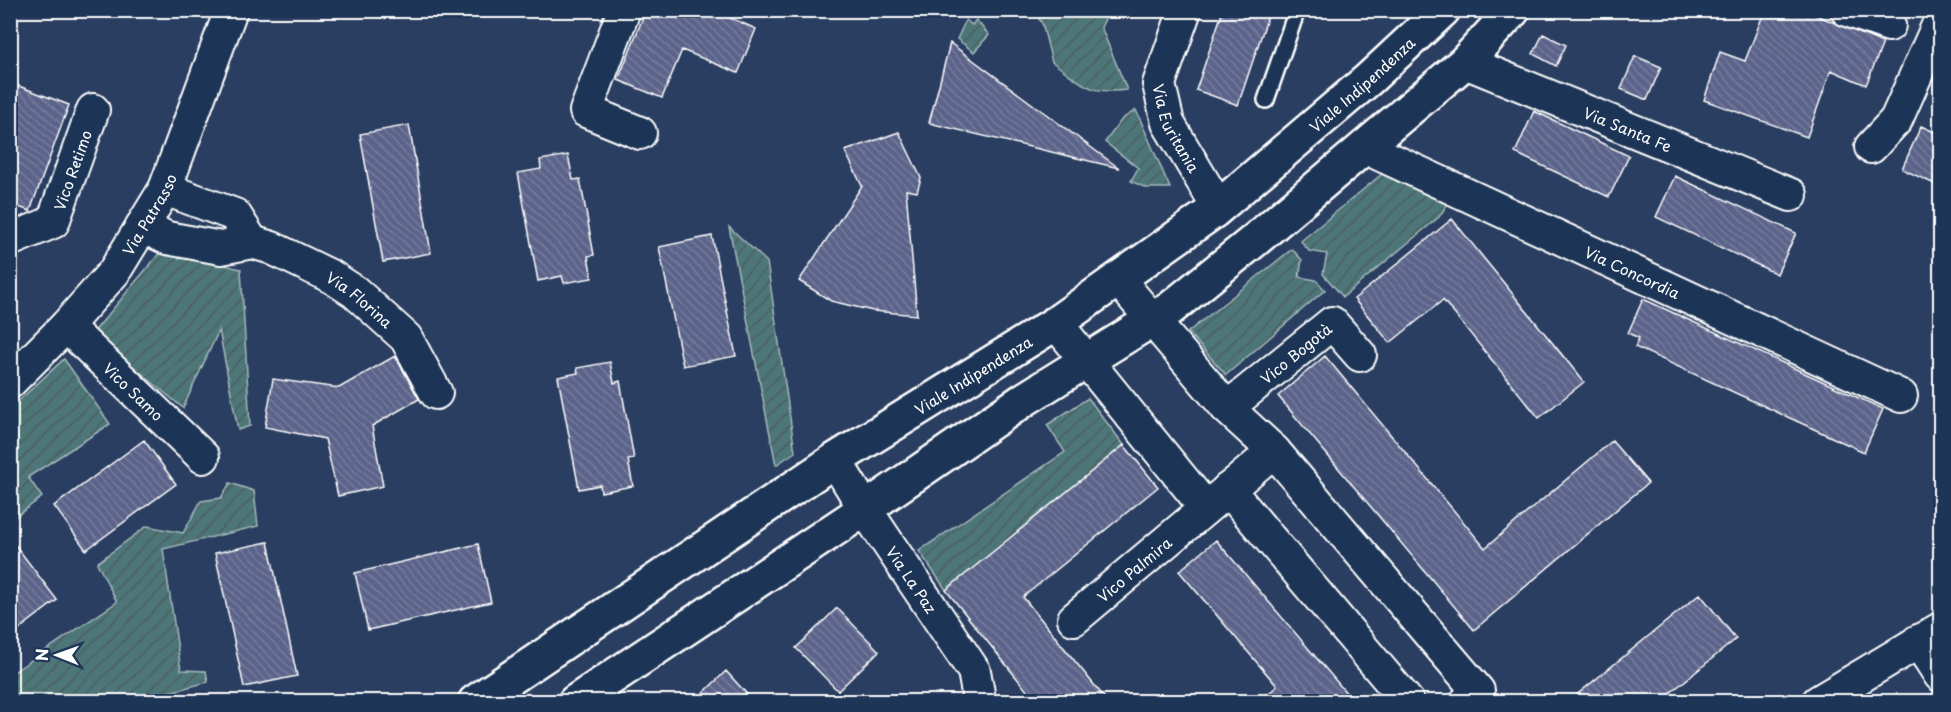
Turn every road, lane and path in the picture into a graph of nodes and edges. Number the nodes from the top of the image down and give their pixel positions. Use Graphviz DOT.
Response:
graph roads {
  1 [pos="231,10"];
  2 [pos="624,10"];
  3 [pos="1185,10"];
  4 [pos="1297,10"];
  5 [pos="1443,10"];
  6 [pos="1513,10"];
  7 [pos="1847,10"];
  8 [pos="1941,21"];
  9 [pos="1889,25"];
  10 [pos="1464,62"];
  11 [pos="1266,100"];
  12 [pos="93,110"];
  13 [pos="640,133"];
  14 [pos="1364,147"];
  15 [pos="1871,147"];
  16 [pos="165,189"];
  17 [pos="1791,195"];
  18 [pos="1218,207"];
  19 [pos="142,225"];
  20 [pos="10,240"];
  21 [pos="252,242"];
  22 [pos="1118,279"];
  23 [pos="1152,320"];
  24 [pos="1056,323"];
  25 [pos="66,326"];
  26 [pos="1360,355"];
  27 [pos="1087,361"];
  28 [pos="10,382"];
  29 [pos="436,393"];
  30 [pos="1901,396"];
  31 [pos="1227,408"];
  32 [pos="1274,451"];
  33 [pos="203,457"];
  34 [pos="835,460"];
  35 [pos="1209,505"];
  36 [pos="865,509"];
  37 [pos="1074,619"];
  38 [pos="1929,635"];
  39 [pos="1941,675"];
  40 [pos="475,702"];
  41 [pos="575,702"];
  42 [pos="977,702"];
  43 [pos="1408,702"];
  44 [pos="1466,702"];
  45 [pos="1818,702"];
  1 -- 16 [label="street, Via Patrasso"];
  2 -- 13 [label="street"];
  3 -- 18 [label="street, Via Euritania"];
  4 -- 11 [label="lane"];
  5 -- 18 [label="street, Viale Indipendenza"];
  6 -- 10 [label="street"];
  7 -- 9 [label="street"];
  8 -- 15 [label="street"];
  10 -- 14 [label="street"];
  10 -- 17 [label="street, Via Santa Fe"];
  12 -- 20 [label="street, Vico Retimo"];
  14 -- 23 [label="street"];
  14 -- 30 [label="street, Via Concordia"];
  16 -- 19 [label="street, Via Patrasso"];
  16 -- 21 [label="street"];
  18 -- 22 [label="street, Viale Indipendenza"];
  19 -- 21 [label="street"];
  19 -- 25 [label="street, Via Patrasso"];
  21 -- 29 [label="street, Via Florina"];
  22 -- 23 [label="street"];
  22 -- 24 [label="street, Viale Indipendenza"];
  23 -- 27 [label="street"];
  23 -- 31 [label="street"];
  24 -- 27 [label="street"];
  24 -- 34 [label="street, Viale Indipendenza"];
  25 -- 28 [label="street, Via Patrasso"];
  25 -- 33 [label="street, Vico Samo"];
  26 -- 31 [label="street, Vico Bogotà"];
  27 -- 35 [label="street"];
  27 -- 36 [label="street"];
  31 -- 32 [label="street"];
  32 -- 35 [label="street, Vico Palmira"];
  32 -- 44 [label="street"];
  34 -- 36 [label="street, Via La Paz"];
  34 -- 40 [label="street, Viale Indipendenza"];
  35 -- 37 [label="street, Vico Palmira"];
  35 -- 43 [label="street"];
  36 -- 41 [label="street"];
  36 -- 42 [label="street, Via La Paz"];
  38 -- 39 [label="street"];
  38 -- 45 [label="street"];
}
